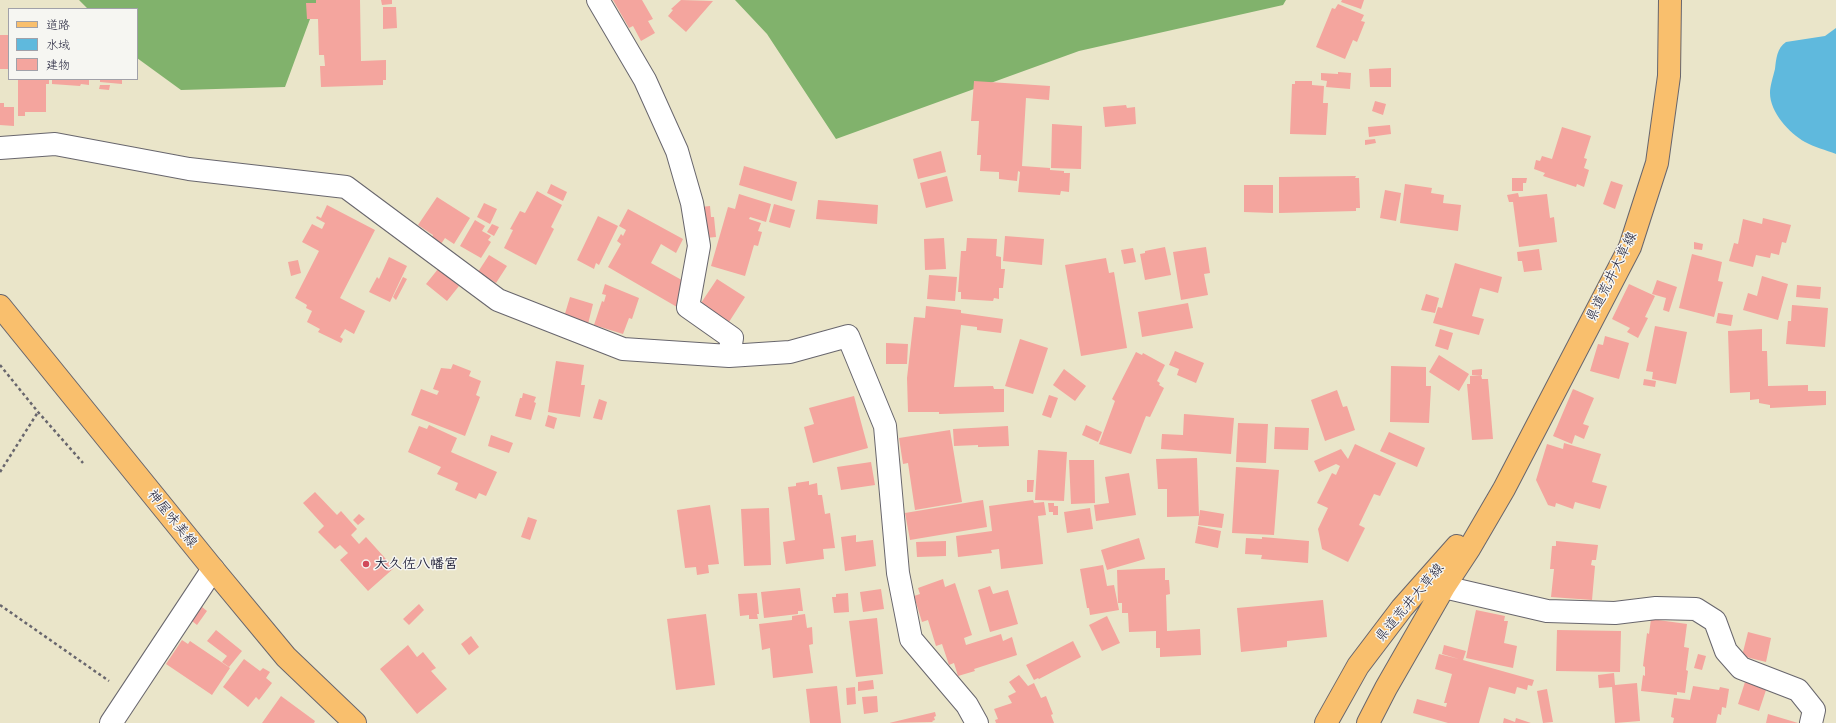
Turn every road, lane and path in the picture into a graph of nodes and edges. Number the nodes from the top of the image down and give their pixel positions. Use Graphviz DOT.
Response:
graph roads {
  1 [pos="598,0"];
  2 [pos="1670,0"];
  3 [pos="0,148"];
  4 [pos="0,306"];
  5 [pos="729,356"];
  6 [pos="0,365"];
  7 [pos="38,412"];
  8 [pos="83,463"];
  9 [pos="0,472"];
  10 [pos="1504,489"];
  11 [pos="213,569"];
  12 [pos="1444,588"];
  13 [pos="0,605"];
  14 [pos="129,695"];
  15 [pos="110,723"];
  16 [pos="355,723"];
  17 [pos="977,723"];
  18 [pos="1326,723"];
  19 [pos="1368,723"];
  20 [pos="1811,723"];
  1 -- 5 [label="street"];
  2 -- 10 [label="main road, 県道荒井大草線"];
  3 -- 5 [label="street"];
  4 -- 11 [label="main road, 神屋味美線"];
  5 -- 17 [label="street"];
  6 -- 7 [label="path"];
  7 -- 8 [label="path"];
  7 -- 9 [label="path"];
  10 -- 12 [label="main road, 県道荒井大草線"];
  10 -- 18 [label="main road, 県道荒井大草線"];
  11 -- 14 [label="street"];
  11 -- 16 [label="main road, 神屋味美線"];
  12 -- 19 [label="main road, 県道荒井大草線"];
  12 -- 20 [label="street"];
  13 -- 14 [label="path"];
  14 -- 15 [label="street"];
}
